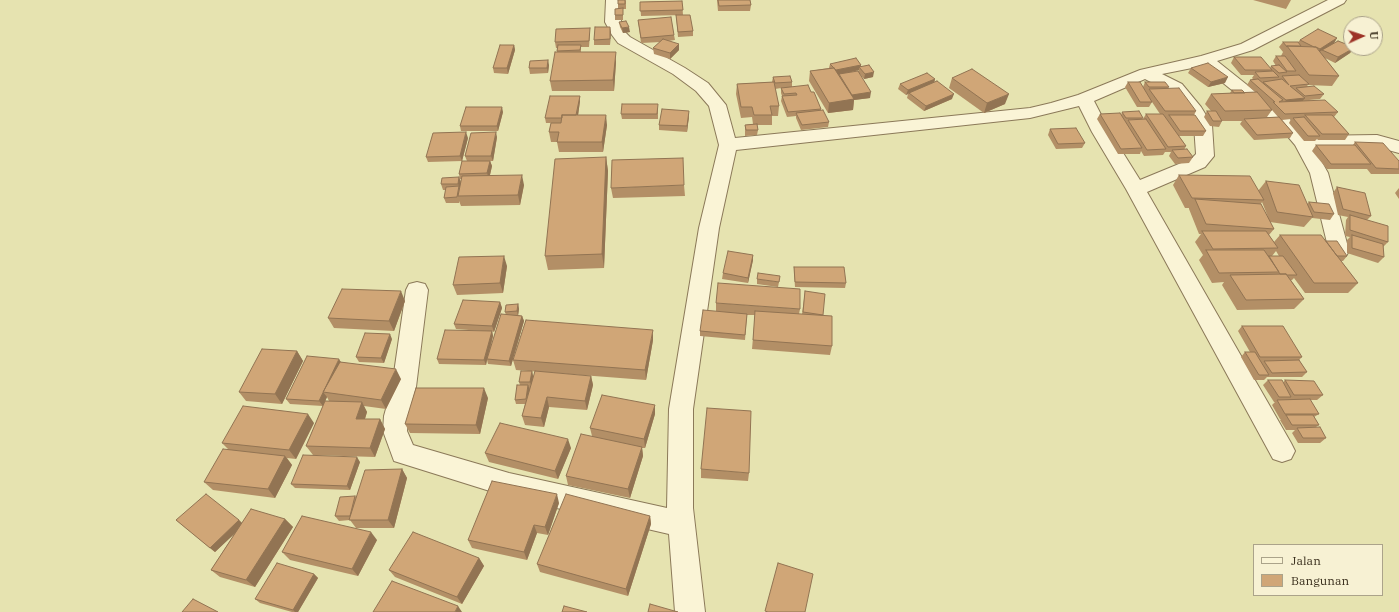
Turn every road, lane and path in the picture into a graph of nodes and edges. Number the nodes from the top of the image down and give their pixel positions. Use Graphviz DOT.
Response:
graph roads {
  1 [pos="613,0"];
  2 [pos="1339,0"];
  3 [pos="1206,60"];
  4 [pos="1146,73"];
  5 [pos="1084,98"];
  6 [pos="1302,142"];
  7 [pos="728,145"];
  8 [pos="1399,147"];
  9 [pos="1136,189"];
  10 [pos="1339,251"];
  11 [pos="417,290"];
  12 [pos="1282,451"];
  13 [pos="681,524"];
  14 [pos="690,612"];
  1 -- 7 [label="street"];
  2 -- 3 [label="street"];
  3 -- 4 [label="street"];
  3 -- 6 [label="street"];
  4 -- 5 [label="street"];
  4 -- 9 [label="street"];
  5 -- 7 [label="street"];
  5 -- 9 [label="street"];
  6 -- 8 [label="street"];
  6 -- 10 [label="street"];
  7 -- 13 [label="street"];
  9 -- 12 [label="street"];
  11 -- 13 [label="street"];
  13 -- 14 [label="street"];
}
